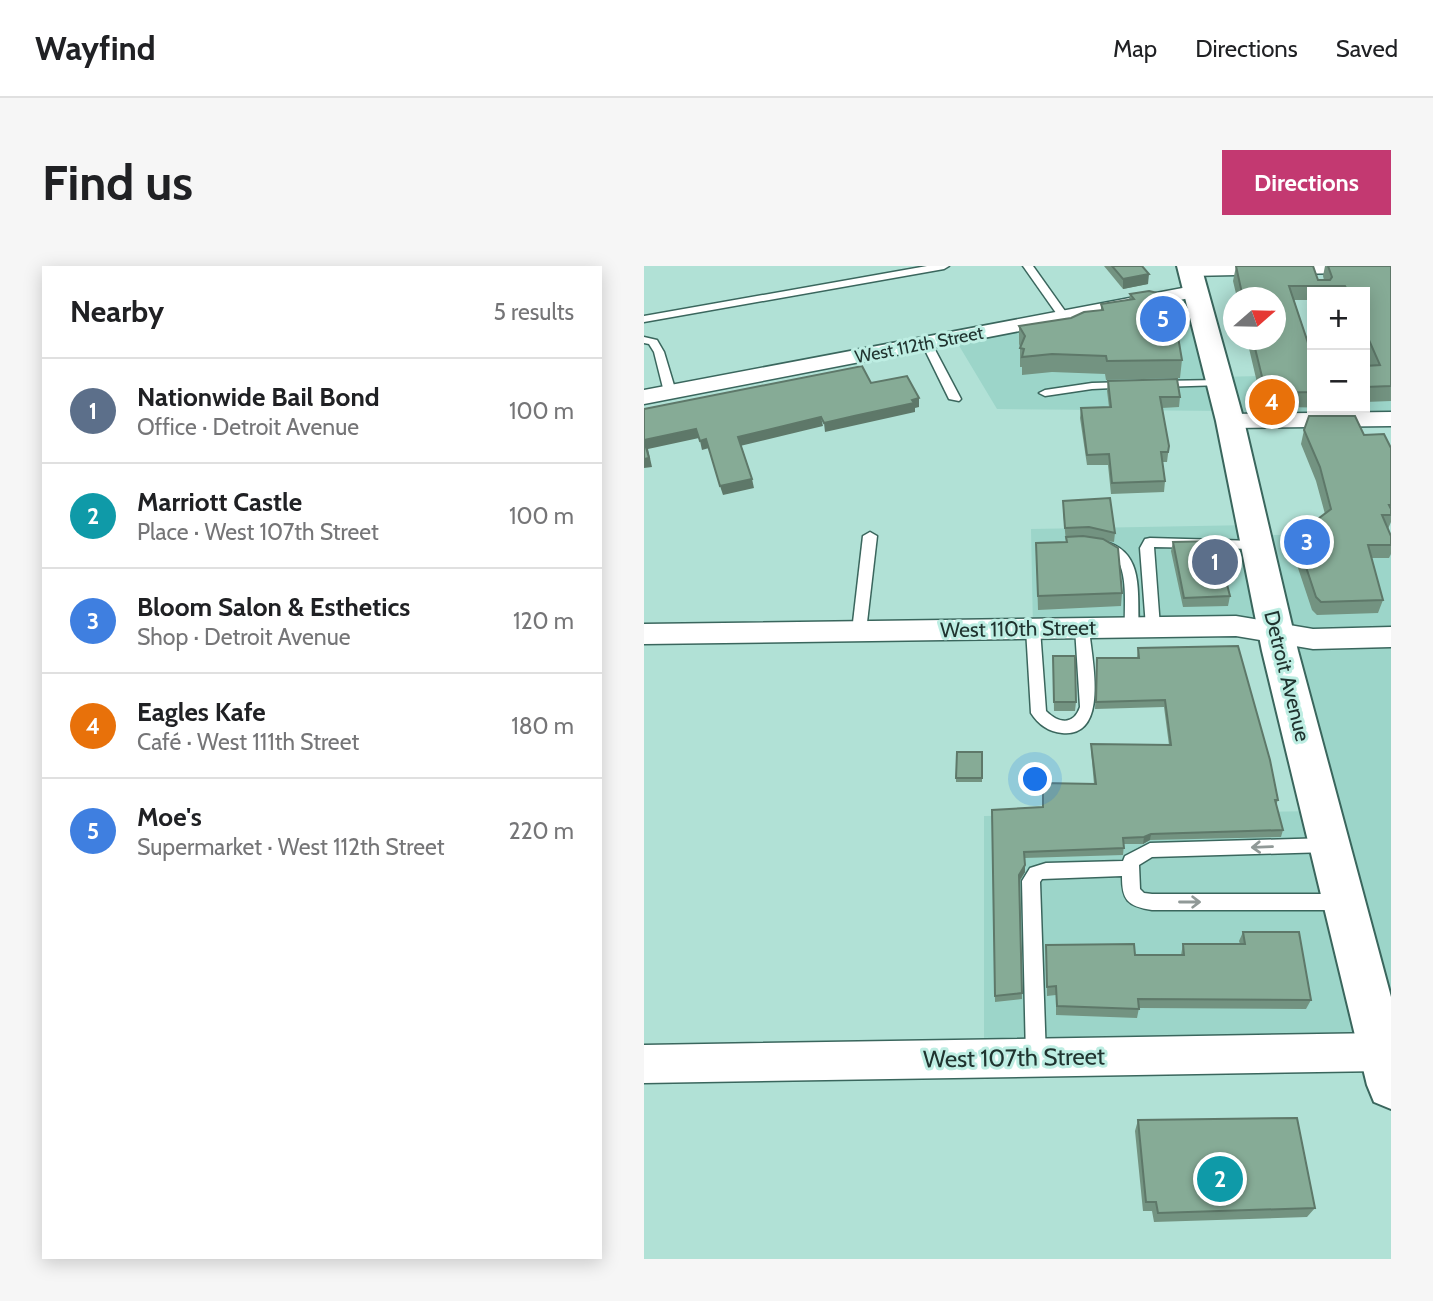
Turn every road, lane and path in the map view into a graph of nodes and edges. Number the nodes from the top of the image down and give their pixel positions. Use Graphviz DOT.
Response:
graph roads {
  1 [pos="943,266"];
  2 [pos="1028,266"];
  3 [pos="1391,266"];
  4 [pos="1191,276"];
  5 [pos="1315,276"];
  6 [pos="1065,318"];
  7 [pos="644,319"];
  8 [pos="644,340"];
  9 [pos="927,344"];
  10 [pos="1219,383"];
  11 [pos="670,392"];
  12 [pos="1045,393"];
  13 [pos="644,397"];
  14 [pos="955,399"];
  15 [pos="1391,419"];
  16 [pos="1230,421"];
  17 [pos="870,536"];
  18 [pos="1081,545"];
  19 [pos="1256,545"];
  20 [pos="1142,627"];
  21 [pos="1082,628"];
  22 [pos="1033,629"];
  23 [pos="859,631"];
  24 [pos="1276,633"];
  25 [pos="644,634"];
  26 [pos="1391,637"];
  27 [pos="1331,845"];
  28 [pos="1131,868"];
  29 [pos="1345,902"];
  30 [pos="1036,1058"];
  31 [pos="644,1064"];
  32 [pos="1387,1069"];
  1 -- 7 [label="lane"];
  2 -- 6 [label="lane"];
  3 -- 5 [label="street, West 112th Street"];
  4 -- 5 [label="street, West 112th Street"];
  4 -- 6 [label="street, West 112th Street"];
  4 -- 10 [label="main road, Detroit Avenue"];
  6 -- 9 [label="street, West 112th Street"];
  8 -- 11 [label="lane"];
  9 -- 11 [label="street, West 112th Street"];
  9 -- 14 [label="lane"];
  10 -- 12 [label="lane"];
  10 -- 16 [label="main road, Detroit Avenue"];
  11 -- 13 [label="street, West 112th Street"];
  15 -- 16 [label="street"];
  16 -- 19 [label="main road, Detroit Avenue"];
  17 -- 23 [label="lane"];
  18 -- 20 [label="lane"];
  19 -- 20 [label="lane"];
  19 -- 24 [label="main road, Detroit Avenue"];
  20 -- 21 [label="street, West 110th Street"];
  20 -- 24 [label="street, West 110th Street"];
  21 -- 22 [label="street, West 110th Street"];
  21 -- 22 [label="lane"];
  22 -- 23 [label="street, West 110th Street"];
  23 -- 25 [label="street, West 110th Street"];
  24 -- 26 [label="street, West 110th Street"];
  24 -- 27 [label="main road, Detroit Avenue"];
  27 -- 28 [label="lane, one-way"];
  27 -- 29 [label="main road, Detroit Avenue"];
  28 -- 29 [label="lane, one-way"];
  28 -- 30 [label="lane"];
  29 -- 32 [label="main road, Detroit Avenue"];
  30 -- 31 [label="street, West 107th Street"];
  30 -- 32 [label="street, West 107th Street"];
}
